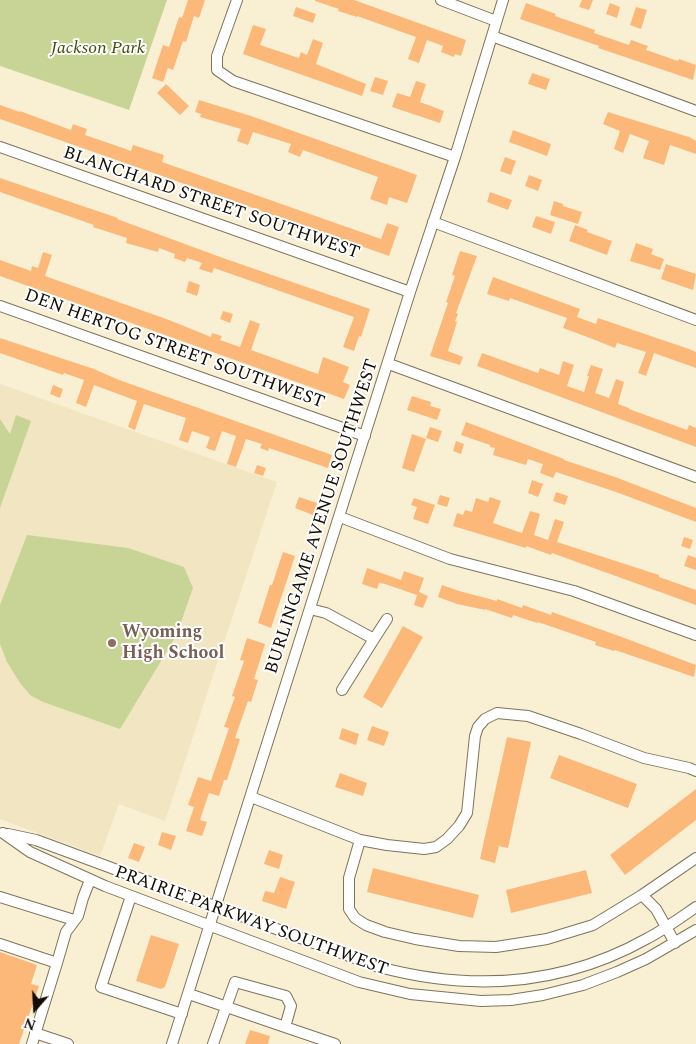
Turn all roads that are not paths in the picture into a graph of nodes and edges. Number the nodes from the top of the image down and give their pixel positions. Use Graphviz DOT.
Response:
graph roads {
  1 [pos="237,0"];
  2 [pos="441,0"];
  3 [pos="503,0"];
  4 [pos="496,21"];
  5 [pos="492,36"];
  6 [pos="696,111"];
  7 [pos="0,147"];
  8 [pos="456,156"];
  9 [pos="433,222"];
  10 [pos="410,292"];
  11 [pos="0,306"];
  12 [pos="696,320"];
  13 [pos="389,364"];
  14 [pos="365,436"];
  15 [pos="696,477"];
  16 [pos="340,517"];
  17 [pos="310,610"];
  18 [pos="387,619"];
  19 [pos="696,635"];
  20 [pos="374,639"];
  21 [pos="342,690"];
  22 [pos="696,771"];
  23 [pos="251,797"];
  24 [pos="1,836"];
  25 [pos="360,840"];
  26 [pos="696,858"];
  27 [pos="90,880"];
  28 [pos="642,895"];
  29 [pos="131,896"];
  30 [pos="0,897"];
  31 [pos="216,907"];
  32 [pos="696,907"];
  33 [pos="74,920"];
  34 [pos="210,926"];
  35 [pos="666,928"];
  36 [pos="696,930"];
  37 [pos="675,942"];
  38 [pos="0,944"];
  39 [pos="57,963"];
  40 [pos="189,994"];
  41 [pos="226,1007"];
  42 [pos="182,1014"];
  43 [pos="285,1027"];
  44 [pos="35,1033"];
  45 [pos="32,1044"];
  46 [pos="68,1044"];
  47 [pos="172,1044"];
  48 [pos="214,1044"];
  49 [pos="335,1044"];
  1 -- 8 [label="street"];
  2 -- 4 [label="street"];
  3 -- 4 [label="street, BURLINGAME AVENUE SOUTHWEST"];
  4 -- 5 [label="street, BURLINGAME AVENUE SOUTHWEST"];
  5 -- 6 [label="street"];
  5 -- 8 [label="street, BURLINGAME AVENUE SOUTHWEST"];
  7 -- 10 [label="street, BLANCHARD STREET SOUTHWEST"];
  8 -- 9 [label="street, BURLINGAME AVENUE SOUTHWEST"];
  9 -- 10 [label="street, BURLINGAME AVENUE SOUTHWEST"];
  9 -- 12 [label="street"];
  10 -- 13 [label="street, BURLINGAME AVENUE SOUTHWEST"];
  11 -- 14 [label="street, DEN HERTOG STREET SOUTHWEST"];
  13 -- 14 [label="street, BURLINGAME AVENUE SOUTHWEST"];
  13 -- 15 [label="street"];
  14 -- 16 [label="street, BURLINGAME AVENUE SOUTHWEST"];
  16 -- 17 [label="street, BURLINGAME AVENUE SOUTHWEST"];
  16 -- 19 [label="street"];
  17 -- 20 [label="street"];
  17 -- 23 [label="street, BURLINGAME AVENUE SOUTHWEST"];
  18 -- 20 [label="street"];
  20 -- 21 [label="street"];
  22 -- 25 [label="street"];
  23 -- 25 [label="street"];
  23 -- 31 [label="street, BURLINGAME AVENUE SOUTHWEST"];
  24 -- 27 [label="street, PRAIRIE PARKWAY SOUTHWEST"];
  24 -- 31 [label="street, PRAIRIE PARKWAY SOUTHWEST"];
  25 -- 28 [label="street"];
  26 -- 28 [label="street"];
  27 -- 29 [label="street, PRAIRIE PARKWAY SOUTHWEST"];
  27 -- 33 [label="street"];
  28 -- 35 [label="street"];
  29 -- 34 [label="street, PRAIRIE PARKWAY SOUTHWEST"];
  29 -- 42 [label="street"];
  30 -- 33 [label="street"];
  31 -- 34 [label="street, BURLINGAME AVENUE SOUTHWEST"];
  31 -- 35 [label="street, PRAIRIE PARKWAY SOUTHWEST"];
  32 -- 35 [label="street, PRAIRIE PARKWAY SOUTHWEST"];
  33 -- 39 [label="street"];
  34 -- 37 [label="street, PRAIRIE PARKWAY SOUTHWEST"];
  34 -- 40 [label="street, BURLINGAME AVENUE SOUTHWEST"];
  35 -- 37 [label="street"];
  36 -- 37 [label="street, PRAIRIE PARKWAY SOUTHWEST"];
  38 -- 39 [label="street"];
  39 -- 44 [label="street"];
  40 -- 41 [label="street"];
  40 -- 42 [label="street, BURLINGAME AVENUE SOUTHWEST"];
  41 -- 43 [label="street"];
  41 -- 43 [label="street"];
  41 -- 48 [label="street"];
  42 -- 47 [label="street, BURLINGAME AVENUE SOUTHWEST"];
  43 -- 49 [label="street"];
  44 -- 45 [label="street"];
  44 -- 46 [label="street"];
}
